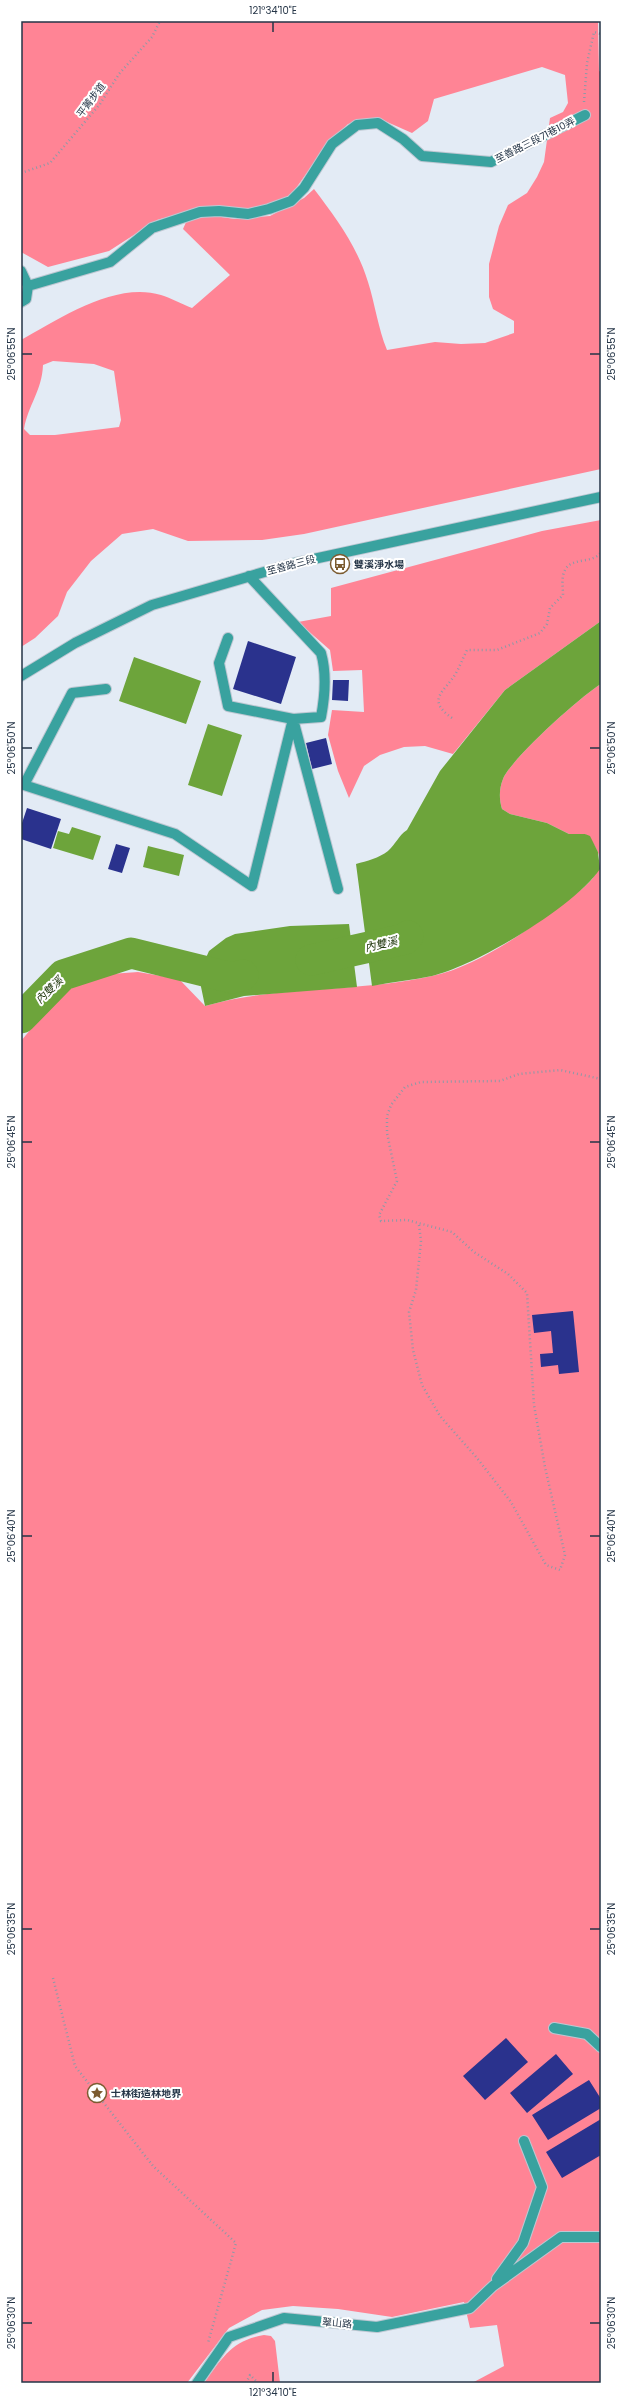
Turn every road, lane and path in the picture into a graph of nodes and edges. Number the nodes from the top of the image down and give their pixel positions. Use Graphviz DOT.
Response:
graph roads {
  1 [pos="160,21"];
  2 [pos="601,34"];
  3 [pos="585,115"];
  4 [pos="21,173"];
  5 [pos="21,271"];
  6 [pos="28,286"];
  7 [pos="21,302"];
  8 [pos="601,497"];
  9 [pos="601,552"];
  10 [pos="250,576"];
  11 [pos="228,638"];
  12 [pos="21,676"];
  13 [pos="106,689"];
  14 [pos="452,718"];
  15 [pos="293,719"];
  16 [pos="22,788"];
  17 [pos="338,889"];
  18 [pos="601,1079"];
  19 [pos="419,1225"];
  20 [pos="53,1978"];
  21 [pos="554,2028"];
  22 [pos="601,2047"];
  23 [pos="524,2141"];
  24 [pos="601,2237"];
  25 [pos="493,2286"];
  26 [pos="206,2349"];
  27 [pos="197,2383"];
  28 [pos="246,2383"];
  29 [pos="258,2383"];
  1 -- 4 [label="path, 平菁步道"];
  2 -- 3 [label="path, 至善路三段71巷10弄"];
  3 -- 6 [label="street, 至善路三段71巷10弄"];
  5 -- 6 [label="street"];
  6 -- 7 [label="street"];
  8 -- 10 [label="street, 至善路三段"];
  9 -- 14 [label="path"];
  10 -- 12 [label="street, 至善路三段"];
  10 -- 15 [label="street"];
  11 -- 15 [label="street"];
  13 -- 16 [label="street"];
  15 -- 16 [label="street"];
  15 -- 17 [label="street"];
  18 -- 19 [label="path"];
  19 -- 19 [label="path"];
  20 -- 26 [label="path"];
  21 -- 22 [label="street"];
  23 -- 25 [label="street"];
  24 -- 25 [label="street"];
  25 -- 27 [label="street, 翠山路"];
  28 -- 29 [label="path"];
}
